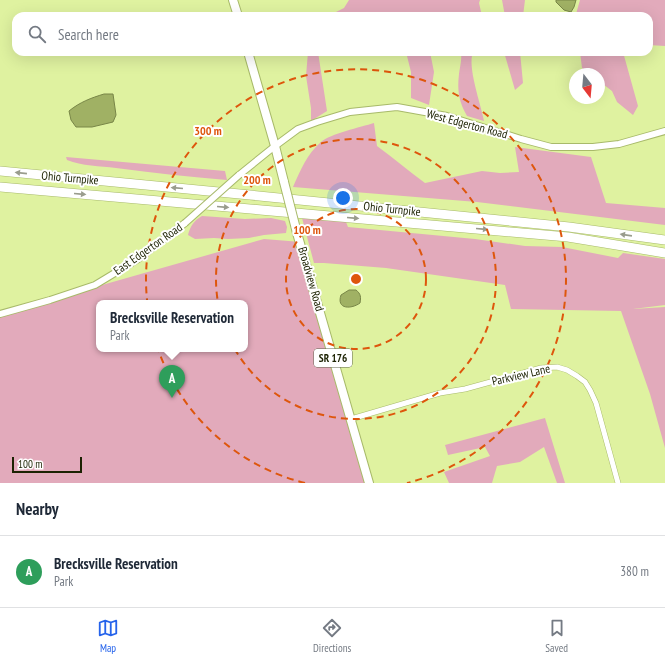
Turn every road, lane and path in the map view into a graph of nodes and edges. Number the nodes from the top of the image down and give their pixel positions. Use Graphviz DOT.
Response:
graph roads {
  1 [pos="233,0"];
  2 [pos="237,12"];
  3 [pos="249,56"];
  4 [pos="665,132"];
  5 [pos="276,146"];
  6 [pos="0,171"];
  7 [pos="0,187"];
  8 [pos="665,240"];
  9 [pos="665,253"];
  10 [pos="0,314"];
  11 [pos="351,419"];
  12 [pos="369,483"];
  13 [pos="618,483"];
  1 -- 2 [label="main road"];
  3 -- 5 [label="main road, Broadview Road / SR 176"];
  4 -- 5 [label="street, West Edgerton Road"];
  5 -- 10 [label="street, East Edgerton Road, bridge"];
  5 -- 11 [label="main road, Broadview Road / SR 176, bridge"];
  8 -- 6 [label="highway, Ohio Turnpike, one-way"];
  7 -- 9 [label="highway, Ohio Turnpike, one-way"];
  11 -- 12 [label="main road, Broadview Road / SR 176"];
  11 -- 13 [label="street, Parkview Lane"];
}
